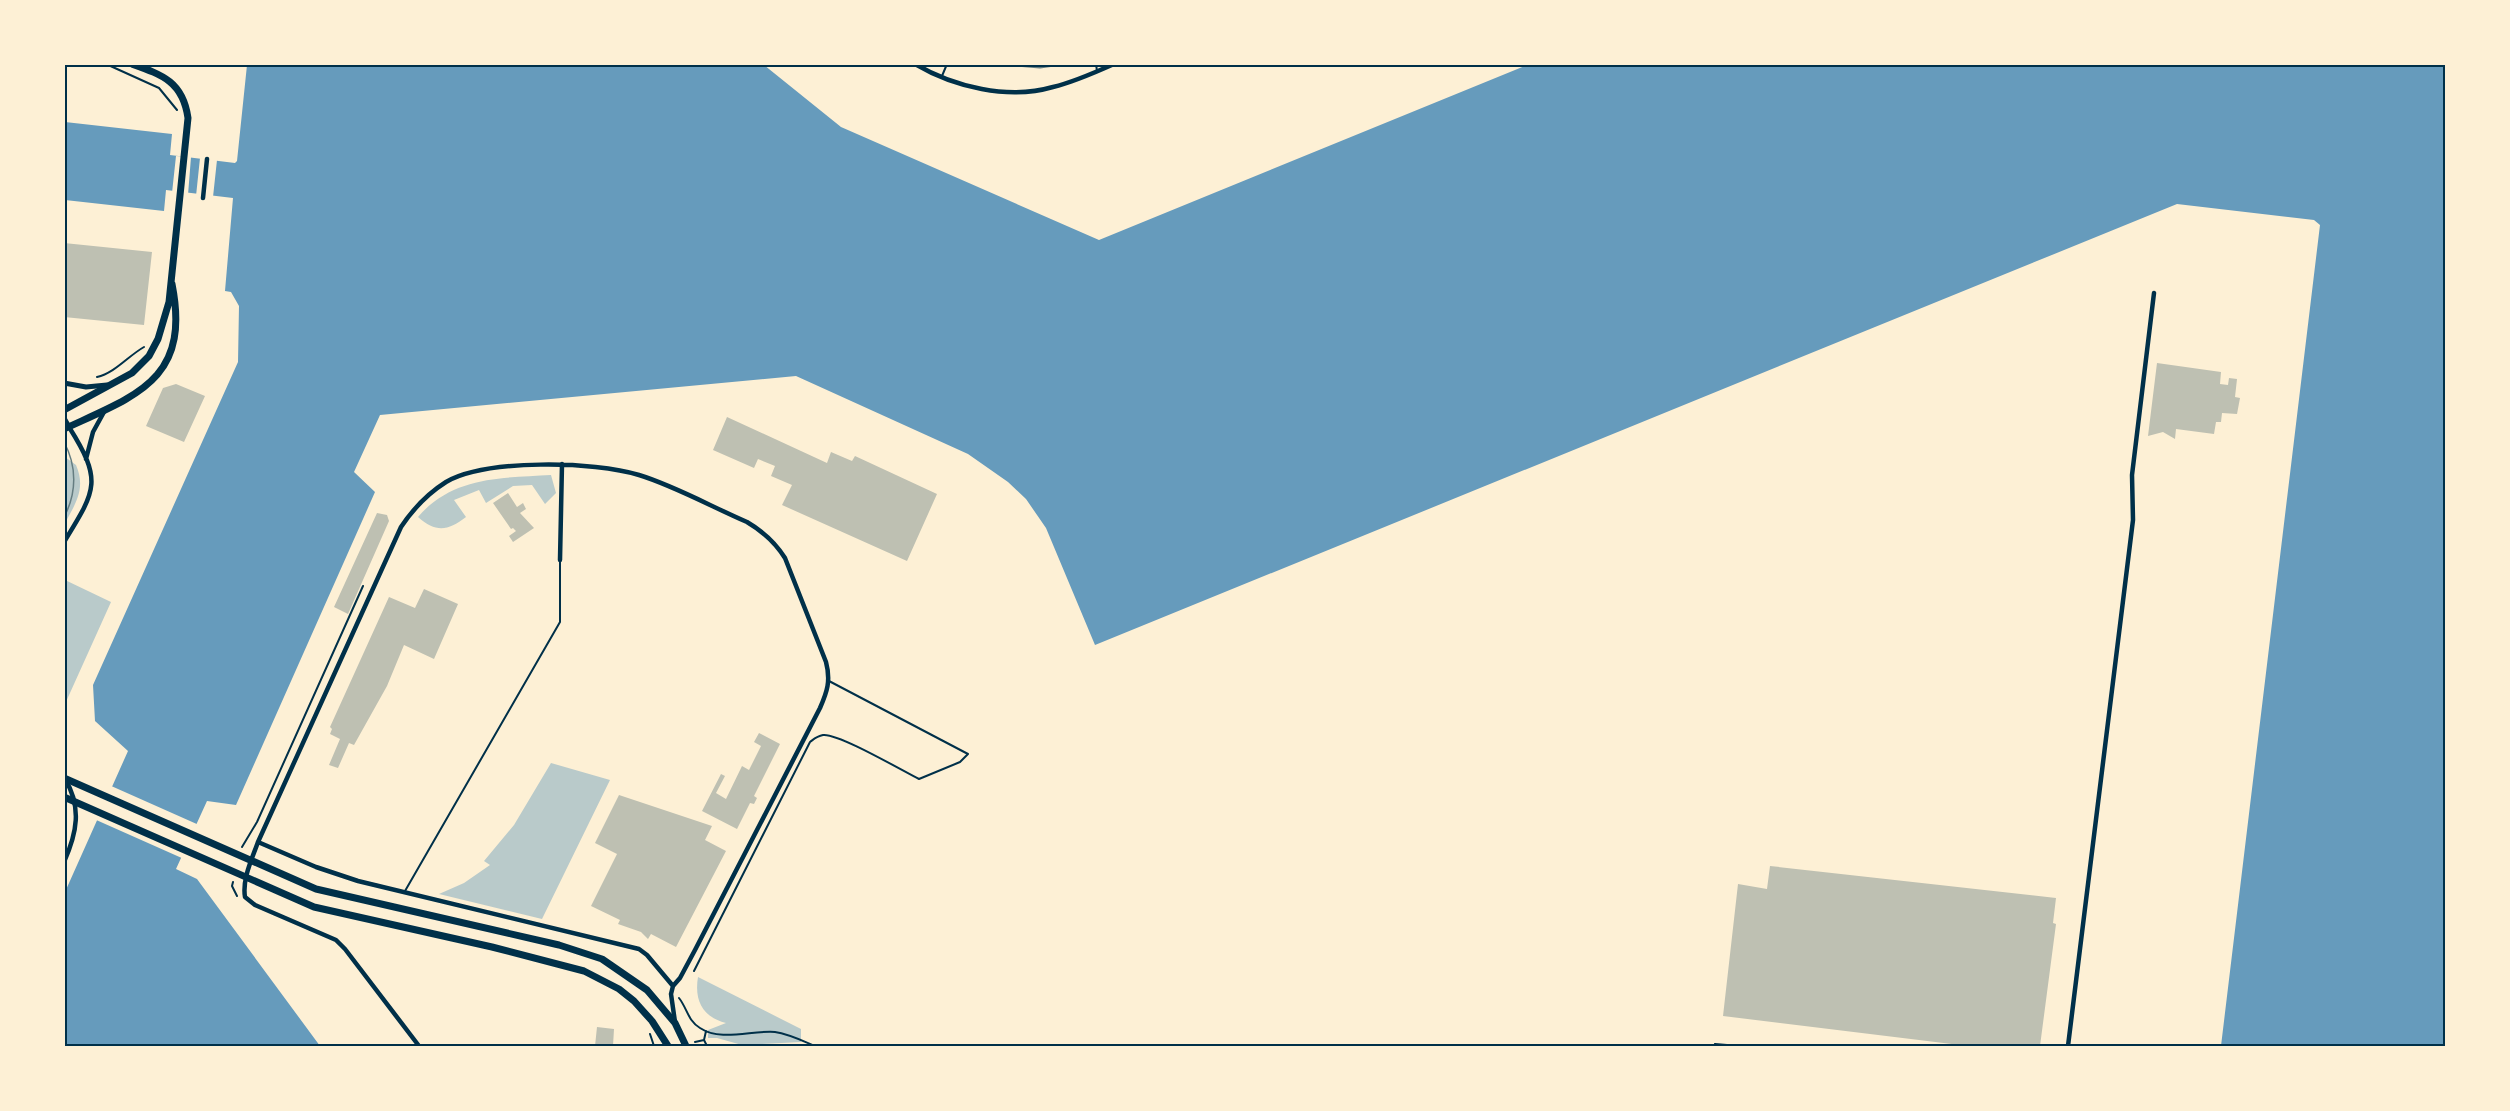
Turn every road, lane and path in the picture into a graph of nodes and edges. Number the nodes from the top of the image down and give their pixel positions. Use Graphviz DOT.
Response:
graph roads {
  1 [pos="105,64"];
  2 [pos="132,64"];
  3 [pos="915,64"];
  4 [pos="947,64"];
  5 [pos="1096,64"];
  6 [pos="1114,64"];
  7 [pos="1097,71"];
  8 [pos="941,77"];
  9 [pos="180,117"];
  10 [pos="207,159"];
  11 [pos="202,198"];
  12 [pos="171,276"];
  13 [pos="2154,293"];
  14 [pos="146,344"];
  15 [pos="91,378"];
  16 [pos="64,383"];
  17 [pos="116,384"];
  18 [pos="64,410"];
  19 [pos="104,412"];
  20 [pos="64,418"];
  21 [pos="67,428"];
  22 [pos="86,459"];
  23 [pos="562,464"];
  24 [pos="64,542"];
  25 [pos="560,560"];
  26 [pos="363,586"];
  27 [pos="829,681"];
  28 [pos="64,778"];
  29 [pos="64,797"];
  30 [pos="258,842"];
  31 [pos="239,852"];
  32 [pos="64,862"];
  33 [pos="233,878"];
  34 [pos="405,891"];
  35 [pos="240,902"];
  36 [pos="694,971"];
  37 [pos="673,986"];
  38 [pos="679,997"];
  39 [pos="675,1023"];
  40 [pos="706,1031"];
  41 [pos="1716,1045"];
  42 [pos="419,1047"];
  43 [pos="668,1047"];
  44 [pos="686,1047"];
  45 [pos="707,1047"];
  46 [pos="815,1047"];
  47 [pos="1739,1047"];
  48 [pos="2068,1047"];
  1 -- 9 [label="path"];
  2 -- 12 [label="main road"];
  3 -- 8 [label="street"];
  4 -- 8 [label="lane"];
  5 -- 7 [label="lane"];
  6 -- 7 [label="street"];
  7 -- 8 [label="street"];
  10 -- 11 [label="street"];
  12 -- 17 [label="main road"];
  12 -- 19 [label="main road"];
  13 -- 48 [label="street"];
  14 -- 15 [label="path"];
  16 -- 17 [label="street"];
  17 -- 18 [label="main road"];
  19 -- 21 [label="main road"];
  19 -- 22 [label="street"];
  20 -- 21 [label="street"];
  21 -- 22 [label="street"];
  22 -- 24 [label="street"];
  23 -- 25 [label="street"];
  23 -- 27 [label="street"];
  23 -- 30 [label="street"];
  25 -- 34 [label="lane"];
  26 -- 31 [label="path"];
  27 -- 36 [label="lane"];
  27 -- 37 [label="street"];
  28 -- 32 [label="street"];
  28 -- 39 [label="main road"];
  29 -- 43 [label="main road"];
  30 -- 34 [label="street"];
  30 -- 42 [label="street"];
  33 -- 35 [label="path"];
  34 -- 37 [label="street"];
  37 -- 39 [label="street"];
  38 -- 40 [label="path"];
  39 -- 44 [label="main road"];
  40 -- 45 [label="path"];
  40 -- 46 [label="path"];
  41 -- 47 [label="lane"];
}
